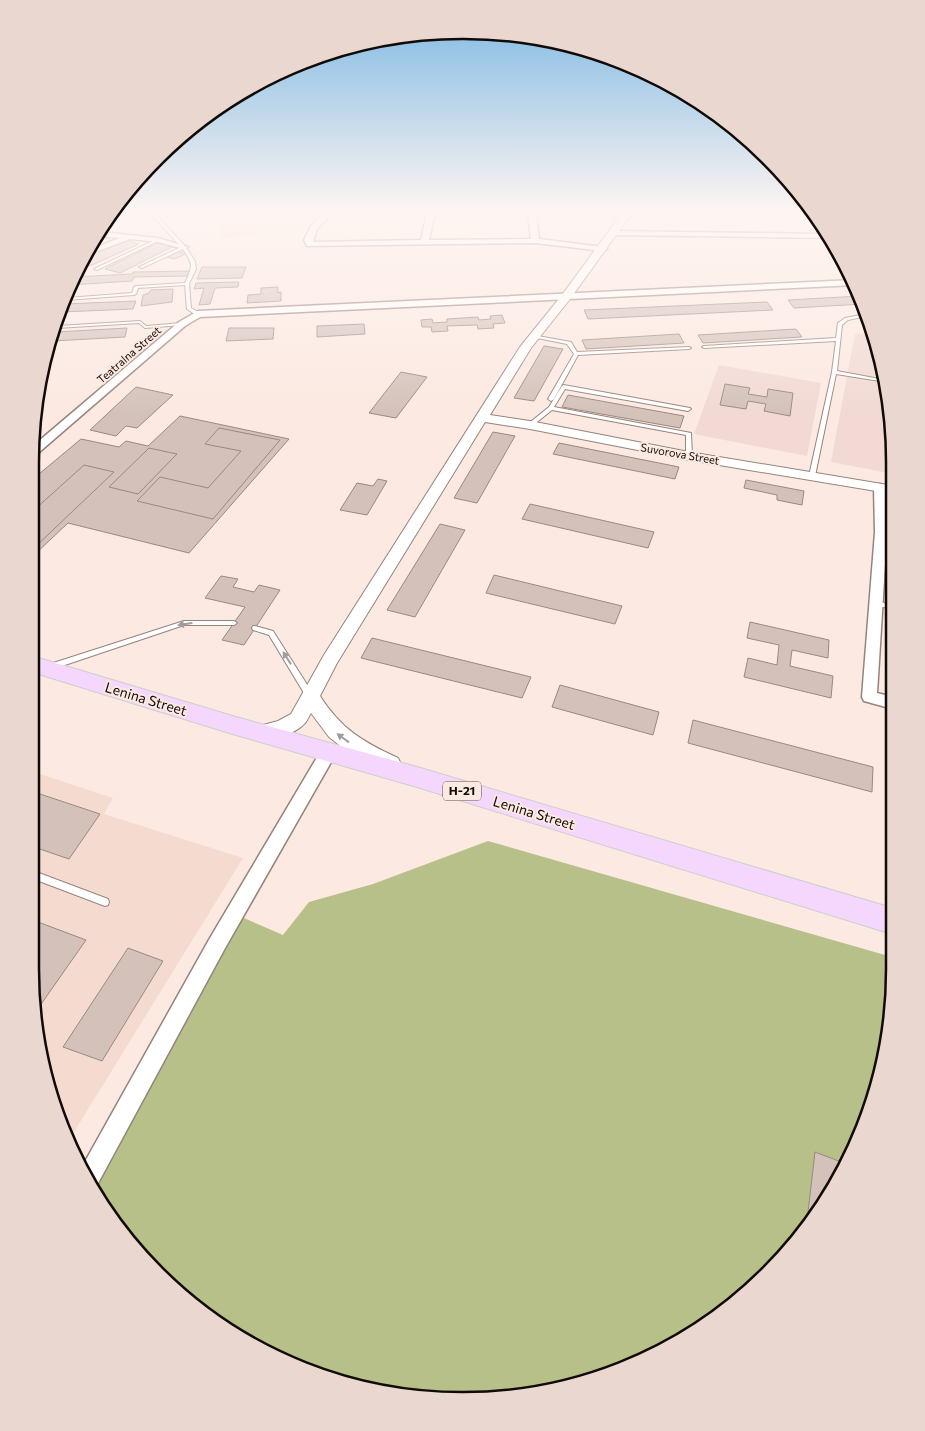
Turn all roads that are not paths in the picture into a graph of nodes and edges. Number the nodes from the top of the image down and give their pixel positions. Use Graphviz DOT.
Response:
graph roads {
  1 [pos="189,280"];
  2 [pos="580,280"];
  3 [pos="847,283"];
  4 [pos="187,284"];
  5 [pos="72,298"];
  6 [pos="566,298"];
  7 [pos="198,314"];
  8 [pos="860,316"];
  9 [pos="182,324"];
  10 [pos="61,327"];
  11 [pos="534,336"];
  12 [pos="839,339"];
  13 [pos="704,347"];
  14 [pos="689,348"];
  15 [pos="576,354"];
  16 [pos="834,372"];
  17 [pos="878,379"];
  18 [pos="551,398"];
  19 [pos="551,408"];
  20 [pos="688,409"];
  21 [pos="482,418"];
  22 [pos="530,425"];
  23 [pos="40,446"];
  24 [pos="689,456"];
  25 [pos="812,476"];
  26 [pos="880,487"];
  27 [pos="886,488"];
  28 [pos="886,527"];
  29 [pos="886,540"];
  30 [pos="875,603"];
  31 [pos="886,605"];
  32 [pos="234,623"];
  33 [pos="255,628"];
  34 [pos="39,666"];
  35 [pos="311,697"];
  36 [pos="886,701"];
  37 [pos="260,733"];
  38 [pos="328,753"];
  39 [pos="417,777"];
  40 [pos="39,877"];
  41 [pos="105,902"];
  42 [pos="886,919"];
  43 [pos="92,1172"];
  1 -- 4 [label="lane"];
  2 -- 6 [label="street"];
  3 -- 6 [label="street, Teatralna Street"];
  4 -- 5 [label="lane"];
  4 -- 7 [label="lane"];
  6 -- 7 [label="street, Teatralna Street"];
  6 -- 11 [label="street"];
  7 -- 9 [label="street, Teatralna Street"];
  8 -- 12 [label="lane"];
  9 -- 10 [label="lane"];
  9 -- 23 [label="street, Teatralna Street"];
  11 -- 15 [label="lane"];
  11 -- 21 [label="street"];
  12 -- 13 [label="lane"];
  12 -- 16 [label="lane"];
  14 -- 15 [label="lane"];
  15 -- 18 [label="lane"];
  16 -- 17 [label="lane"];
  16 -- 25 [label="lane"];
  19 -- 20 [label="lane"];
  19 -- 22 [label="lane"];
  19 -- 24 [label="lane"];
  21 -- 22 [label="street, Suvorova Street"];
  21 -- 35 [label="street"];
  22 -- 24 [label="street, Suvorova Street"];
  24 -- 25 [label="street, Suvorova Street"];
  25 -- 26 [label="street, Suvorova Street"];
  26 -- 27 [label="street, Suvorova Street"];
  26 -- 28 [label="street"];
  29 -- 30 [label="street"];
  30 -- 31 [label="lane"];
  30 -- 36 [label="street"];
  32 -- 34 [label="lane, one-way"];
  35 -- 33 [label="lane, one-way"];
  34 -- 37 [label="main road, Lenina Street / Н-21"];
  35 -- 37 [label="street"];
  39 -- 35 [label="street, one-way"];
  37 -- 38 [label="main road, Lenina Street / Н-21"];
  38 -- 39 [label="main road, Lenina Street / Н-21"];
  38 -- 43 [label="street"];
  39 -- 42 [label="main road, Lenina Street / Н-21"];
  40 -- 41 [label="lane"];
}
